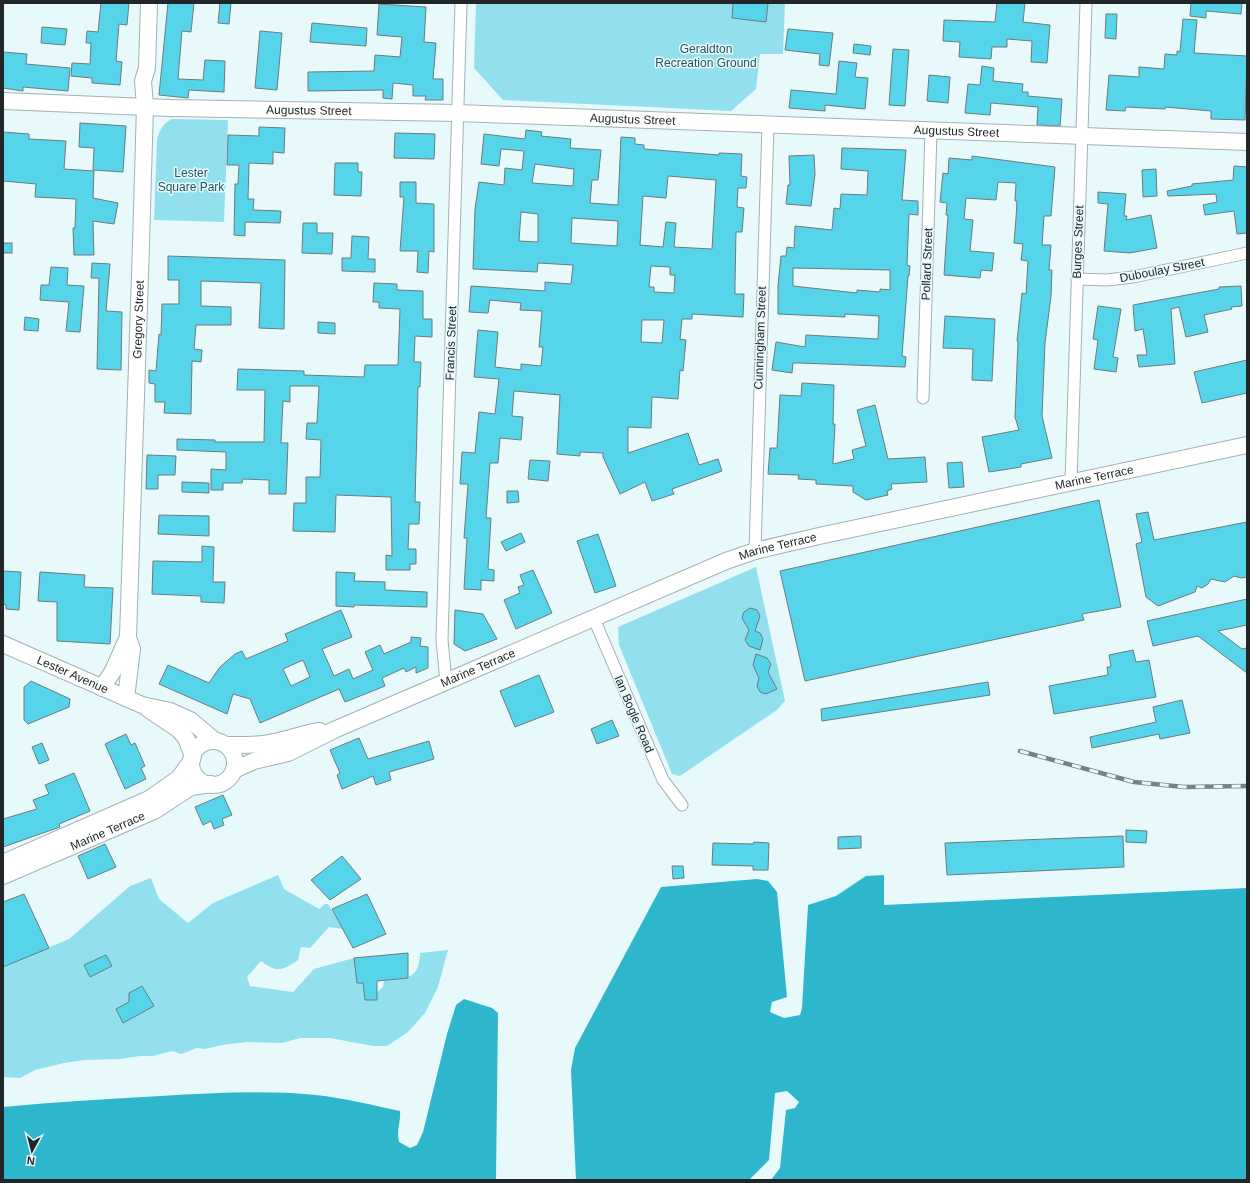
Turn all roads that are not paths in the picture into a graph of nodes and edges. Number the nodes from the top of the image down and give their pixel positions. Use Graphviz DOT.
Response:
graph roads {
  1 [pos="149,3"];
  2 [pos="461,3"];
  3 [pos="1086,3"];
  4 [pos="8,101"];
  5 [pos="145,106"];
  6 [pos="458,113"];
  7 [pos="768,125"];
  8 [pos="931,131"];
  9 [pos="1081,137"];
  10 [pos="1247,142"];
  11 [pos="1247,253"];
  12 [pos="1077,279"];
  13 [pos="923,398"];
  14 [pos="1247,445"];
  15 [pos="1071,482"];
  16 [pos="755,551"];
  17 [pos="594,619"];
  18 [pos="128,637"];
  19 [pos="3,644"];
  20 [pos="446,682"];
  21 [pos="102,688"];
  22 [pos="126,698"];
  23 [pos="142,704"];
  24 [pos="334,730"];
  25 [pos="220,743"];
  26 [pos="192,758"];
  27 [pos="234,770"];
  28 [pos="211,784"];
  29 [pos="682,805"];
  30 [pos="3,863"];
  31 [pos="3,876"];
  1 -- 5 [label="street, Gregory Street"];
  2 -- 6 [label="street, Francis Street"];
  3 -- 9 [label="street, Burges Street"];
  4 -- 5 [label="street, Augustus Street"];
  5 -- 6 [label="street, Augustus Street"];
  5 -- 18 [label="street, Gregory Street"];
  6 -- 7 [label="street, Augustus Street"];
  6 -- 20 [label="street, Francis Street"];
  7 -- 8 [label="street, Augustus Street"];
  7 -- 16 [label="street, Cunningham Street"];
  8 -- 9 [label="street, Augustus Street"];
  8 -- 13 [label="street, Pollard Street"];
  9 -- 10 [label="street, Augustus Street"];
  9 -- 12 [label="street, Burges Street"];
  11 -- 12 [label="street, Duboulay Street"];
  12 -- 15 [label="street, Burges Street"];
  14 -- 15 [label="street, Marine Terrace"];
  15 -- 16 [label="street, Marine Terrace"];
  16 -- 17 [label="street, Marine Terrace"];
  17 -- 20 [label="street, Marine Terrace"];
  17 -- 29 [label="street, Ian Bogle Road"];
  18 -- 21 [label="street, Gregory Street"];
  18 -- 22 [label="street, Gregory Street"];
  19 -- 21 [label="street, Lester Avenue"];
  20 -- 24 [label="street, Marine Terrace"];
  21 -- 22 [label="street, Lester Avenue"];
  22 -- 23 [label="street, Lester Avenue"];
  23 -- 25 [label="street, Lester Avenue"];
  23 -- 26 [label="street, Lester Avenue"];
  24 -- 25 [label="street, Marine Terrace"];
  24 -- 27 [label="street, Marine Terrace"];
  25 -- 26 [label="street"];
  25 -- 27 [label="street"];
  26 -- 28 [label="street"];
  26 -- 30 [label="street, Marine Terrace"];
  27 -- 28 [label="street"];
  28 -- 31 [label="street, Marine Terrace"];
}
